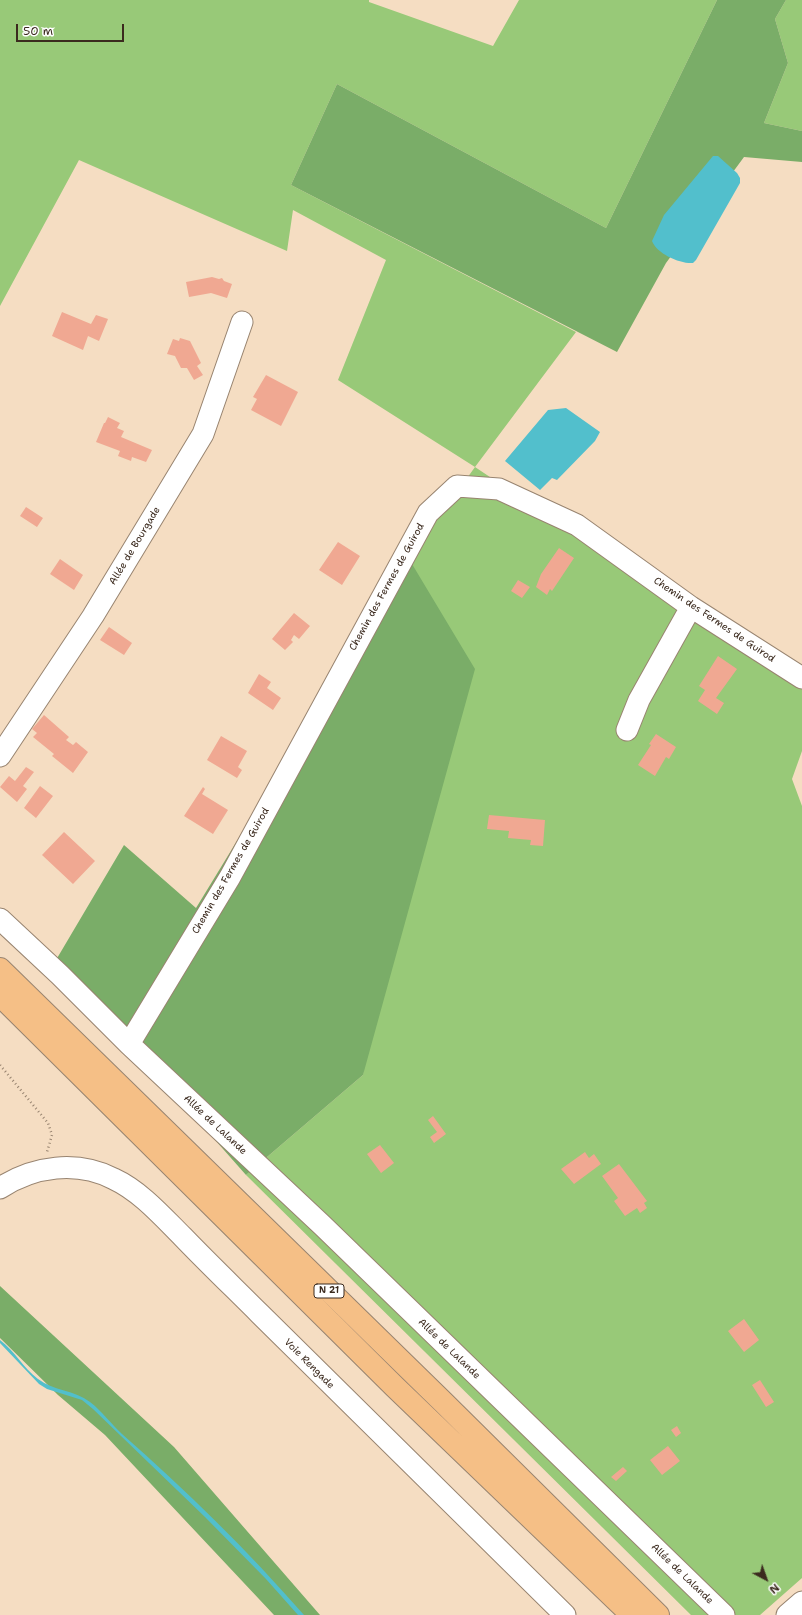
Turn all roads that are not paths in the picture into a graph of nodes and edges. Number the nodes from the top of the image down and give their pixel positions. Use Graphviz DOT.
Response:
graph roads {
  1 [pos="242,322"];
  2 [pos="691,606"];
  3 [pos="802,678"];
  4 [pos="627,730"];
  5 [pos="0,756"];
  6 [pos="0,919"];
  7 [pos="0,969"];
  8 [pos="0,995"];
  9 [pos="129,1044"];
  10 [pos="0,1188"];
  11 [pos="802,1602"];
  12 [pos="565,1615"];
  13 [pos="632,1615"];
  14 [pos="658,1615"];
  15 [pos="724,1615"];
  16 [pos="787,1615"];
  1 -- 5 [label="street, Allée de Bourgade"];
  2 -- 3 [label="street, Chemin des Fermes de Guirod"];
  2 -- 4 [label="street"];
  2 -- 9 [label="street, Chemin des Fermes de Guirod"];
  6 -- 9 [label="street, Allée de Lalande"];
  7 -- 14 [label="highway, N 21"];
  8 -- 13 [label="highway, N 21"];
  9 -- 15 [label="street, Allée de Lalande"];
  10 -- 12 [label="street, Voie Rengade"];
  11 -- 16 [label="street"];
}
